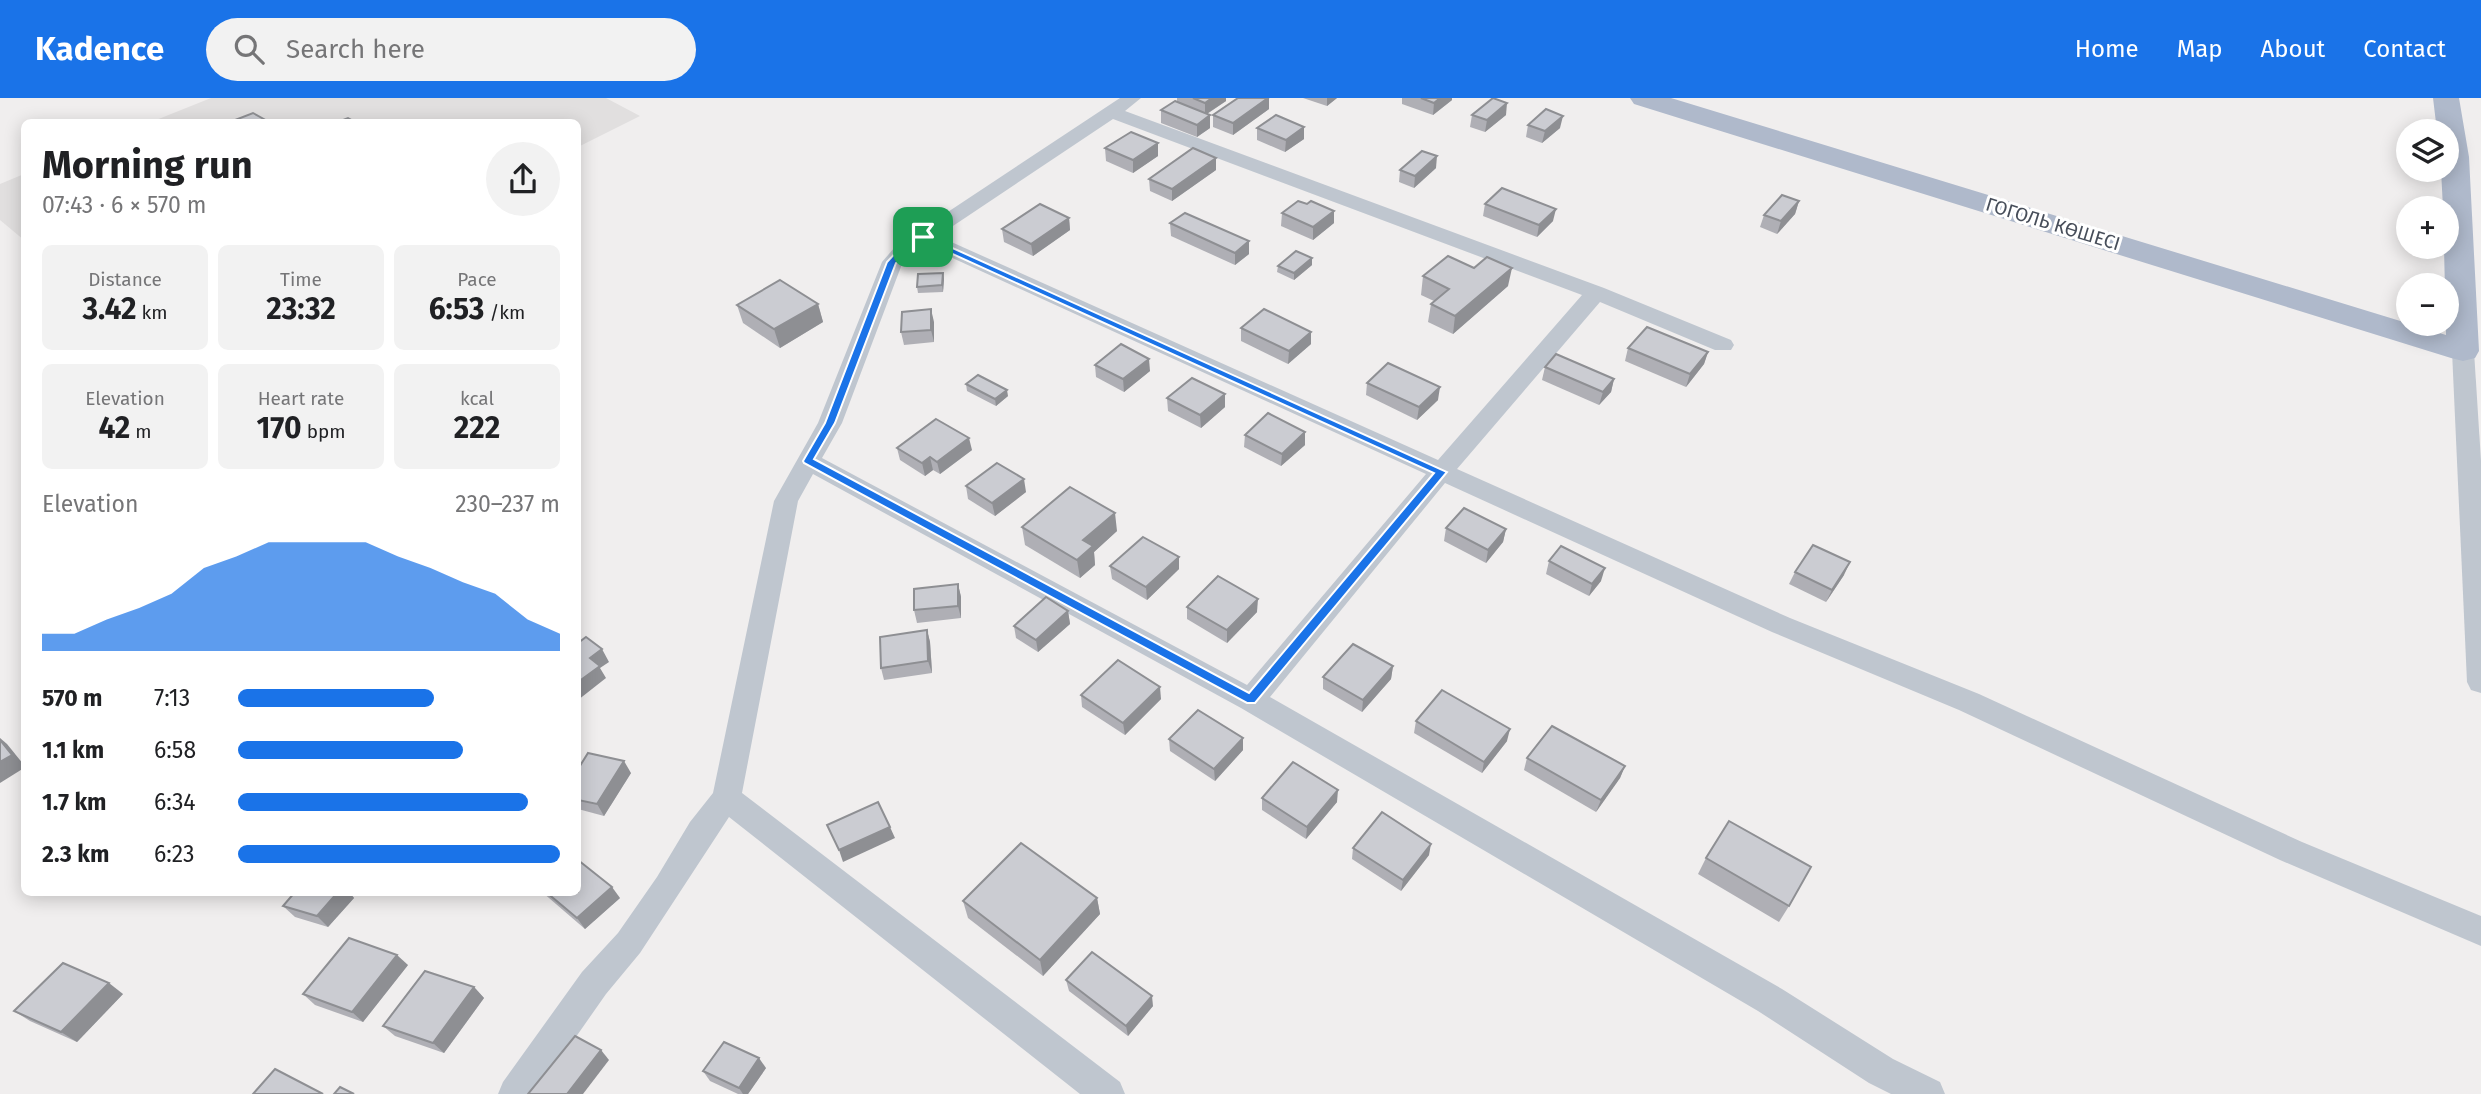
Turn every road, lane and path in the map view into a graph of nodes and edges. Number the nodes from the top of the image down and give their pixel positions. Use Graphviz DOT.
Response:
graph roads {
  1 [pos="1643,98"];
  2 [pos="2446,98"];
  3 [pos="1121,105"];
  4 [pos="923,237"];
  5 [pos="1596,293"];
  6 [pos="1723,345"];
  7 [pos="2463,351"];
  8 [pos="808,461"];
  9 [pos="1441,472"];
  10 [pos="2481,682"];
  11 [pos="1251,700"];
  12 [pos="726,798"];
  13 [pos="2481,932"];
  14 [pos="515,1094"];
  15 [pos="1108,1094"];
  16 [pos="1928,1094"];
  1 -- 7 [label="main road, ГОГОЛЬ КӨШЕСІ"];
  2 -- 7 [label="main road"];
  3 -- 4 [label="street"];
  3 -- 5 [label="street"];
  4 -- 8 [label="street"];
  4 -- 9 [label="street"];
  5 -- 6 [label="street"];
  5 -- 9 [label="street"];
  7 -- 10 [label="street"];
  8 -- 11 [label="street"];
  8 -- 12 [label="street"];
  9 -- 11 [label="street"];
  9 -- 13 [label="street"];
  11 -- 16 [label="street"];
  12 -- 14 [label="street"];
  12 -- 15 [label="street"];
}
